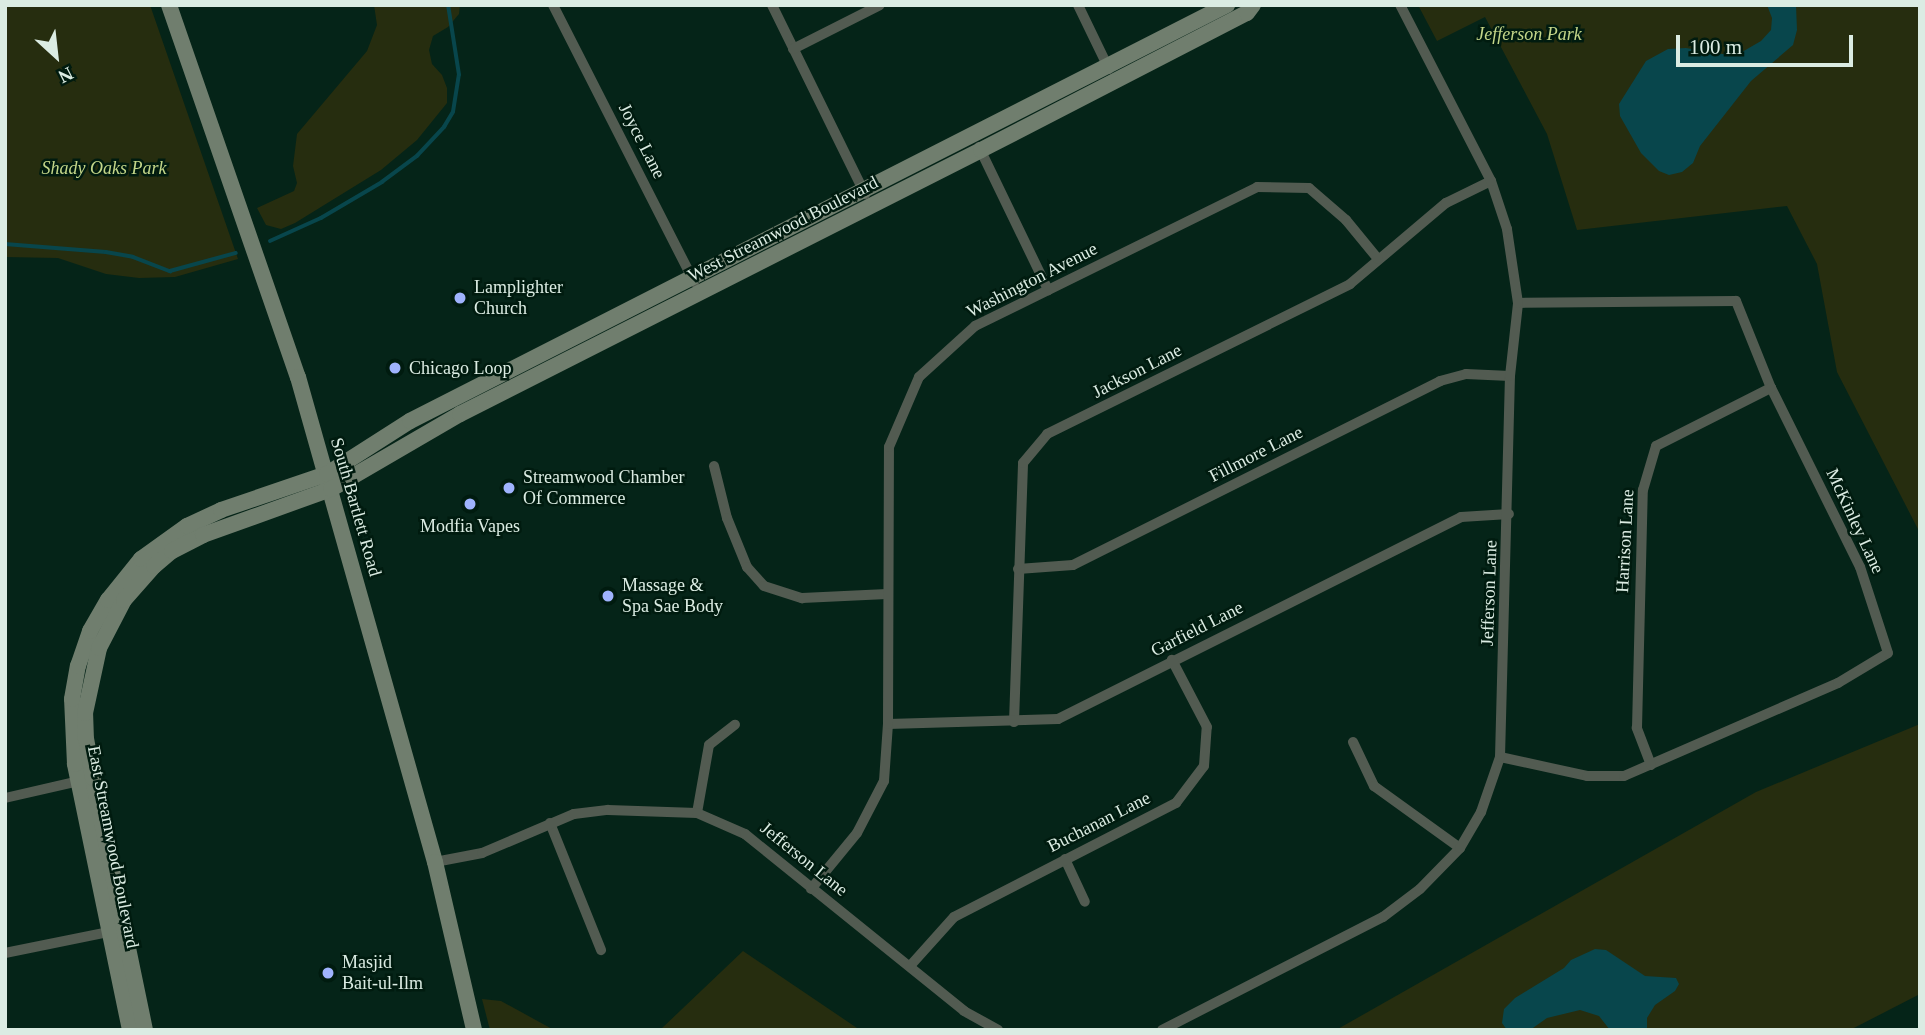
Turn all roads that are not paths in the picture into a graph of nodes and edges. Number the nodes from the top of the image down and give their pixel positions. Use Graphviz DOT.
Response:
graph roads {
  1 [pos="169,5"];
  2 [pos="553,5"];
  3 [pos="772,5"];
  4 [pos="880,5"];
  5 [pos="1078,5"];
  6 [pos="1227,5"];
  7 [pos="1253,5"];
  8 [pos="1400,5"];
  9 [pos="793,48"];
  10 [pos="1107,65"];
  11 [pos="1115,81"];
  12 [pos="973,134"];
  13 [pos="981,150"];
  14 [pos="1491,181"];
  15 [pos="863,190"];
  16 [pos="870,206"];
  17 [pos="1378,259"];
  18 [pos="692,277"];
  19 [pos="1048,290"];
  20 [pos="700,293"];
  21 [pos="1518,303"];
  22 [pos="1510,376"];
  23 [pos="1771,388"];
  24 [pos="715,466"];
  25 [pos="329,482"];
  26 [pos="1509,514"];
  27 [pos="1018,569"];
  28 [pos="887,594"];
  29 [pos="1172,660"];
  30 [pos="1014,722"];
  31 [pos="888,724"];
  32 [pos="735,725"];
  33 [pos="1353,742"];
  34 [pos="1500,757"];
  35 [pos="1651,765"];
  36 [pos="86,780"];
  37 [pos="5,798"];
  38 [pos="698,813"];
  39 [pos="550,823"];
  40 [pos="1460,848"];
  41 [pos="1065,859"];
  42 [pos="435,862"];
  43 [pos="811,889"];
  44 [pos="1084,902"];
  45 [pos="116,930"];
  46 [pos="601,950"];
  47 [pos="5,953"];
  48 [pos="910,966"];
  49 [pos="130,1030"];
  50 [pos="145,1030"];
  51 [pos="474,1030"];
  52 [pos="998,1030"];
  53 [pos="1162,1030"];
  1 -- 25 [label="street, South Bartlett Road"];
  2 -- 18 [label="street, Joyce Lane"];
  3 -- 9 [label="street"];
  4 -- 9 [label="street"];
  5 -- 10 [label="street"];
  6 -- 10 [label="street, West Streamwood Boulevard"];
  7 -- 11 [label="street, West Streamwood Boulevard"];
  8 -- 14 [label="street, Jefferson Lane"];
  9 -- 15 [label="street"];
  10 -- 11 [label="street"];
  10 -- 12 [label="street, West Streamwood Boulevard"];
  11 -- 13 [label="street, West Streamwood Boulevard"];
  12 -- 13 [label="street"];
  12 -- 15 [label="street, West Streamwood Boulevard"];
  13 -- 16 [label="street, West Streamwood Boulevard"];
  13 -- 19 [label="street"];
  14 -- 17 [label="street, Jackson Lane"];
  14 -- 21 [label="street, Jefferson Lane"];
  15 -- 16 [label="street"];
  15 -- 18 [label="street, West Streamwood Boulevard"];
  16 -- 20 [label="street, West Streamwood Boulevard"];
  17 -- 19 [label="street, Washington Avenue"];
  17 -- 27 [label="street, Jackson Lane"];
  18 -- 20 [label="street, Joyce Lane"];
  18 -- 25 [label="street, West Streamwood Boulevard"];
  19 -- 28 [label="street, Washington Avenue"];
  20 -- 25 [label="street, West Streamwood Boulevard"];
  21 -- 22 [label="street, Jefferson Lane"];
  21 -- 23 [label="street, McKinley Lane"];
  22 -- 26 [label="street, Jefferson Lane"];
  22 -- 27 [label="street, Fillmore Lane"];
  23 -- 35 [label="street, Harrison Lane"];
  23 -- 35 [label="street, McKinley Lane"];
  24 -- 28 [label="street"];
  25 -- 36 [label="street, East Streamwood Boulevard"];
  25 -- 42 [label="street, South Bartlett Road"];
  26 -- 29 [label="street, Garfield Lane"];
  26 -- 34 [label="street, Jefferson Lane"];
  27 -- 30 [label="street, Jackson Lane"];
  28 -- 31 [label="street, Washington Avenue"];
  29 -- 30 [label="street, Garfield Lane"];
  29 -- 41 [label="street, Buchanan Lane"];
  30 -- 31 [label="street, Garfield Lane"];
  31 -- 43 [label="street, Washington Avenue"];
  32 -- 38 [label="street"];
  33 -- 40 [label="street"];
  34 -- 35 [label="street, McKinley Lane"];
  34 -- 40 [label="street, Jefferson Lane"];
  36 -- 37 [label="street"];
  36 -- 45 [label="street, East Streamwood Boulevard"];
  38 -- 39 [label="street, Jefferson Lane"];
  38 -- 43 [label="street, Jefferson Lane"];
  39 -- 42 [label="street, Jefferson Lane"];
  39 -- 46 [label="street"];
  40 -- 53 [label="street, Jefferson Lane"];
  41 -- 44 [label="street"];
  41 -- 48 [label="street, Buchanan Lane"];
  42 -- 51 [label="street, South Bartlett Road"];
  43 -- 48 [label="street, Jefferson Lane"];
  45 -- 47 [label="street"];
  45 -- 49 [label="street, East Streamwood Boulevard"];
  45 -- 50 [label="street, East Streamwood Boulevard"];
  48 -- 52 [label="street, Jefferson Lane"];
}
